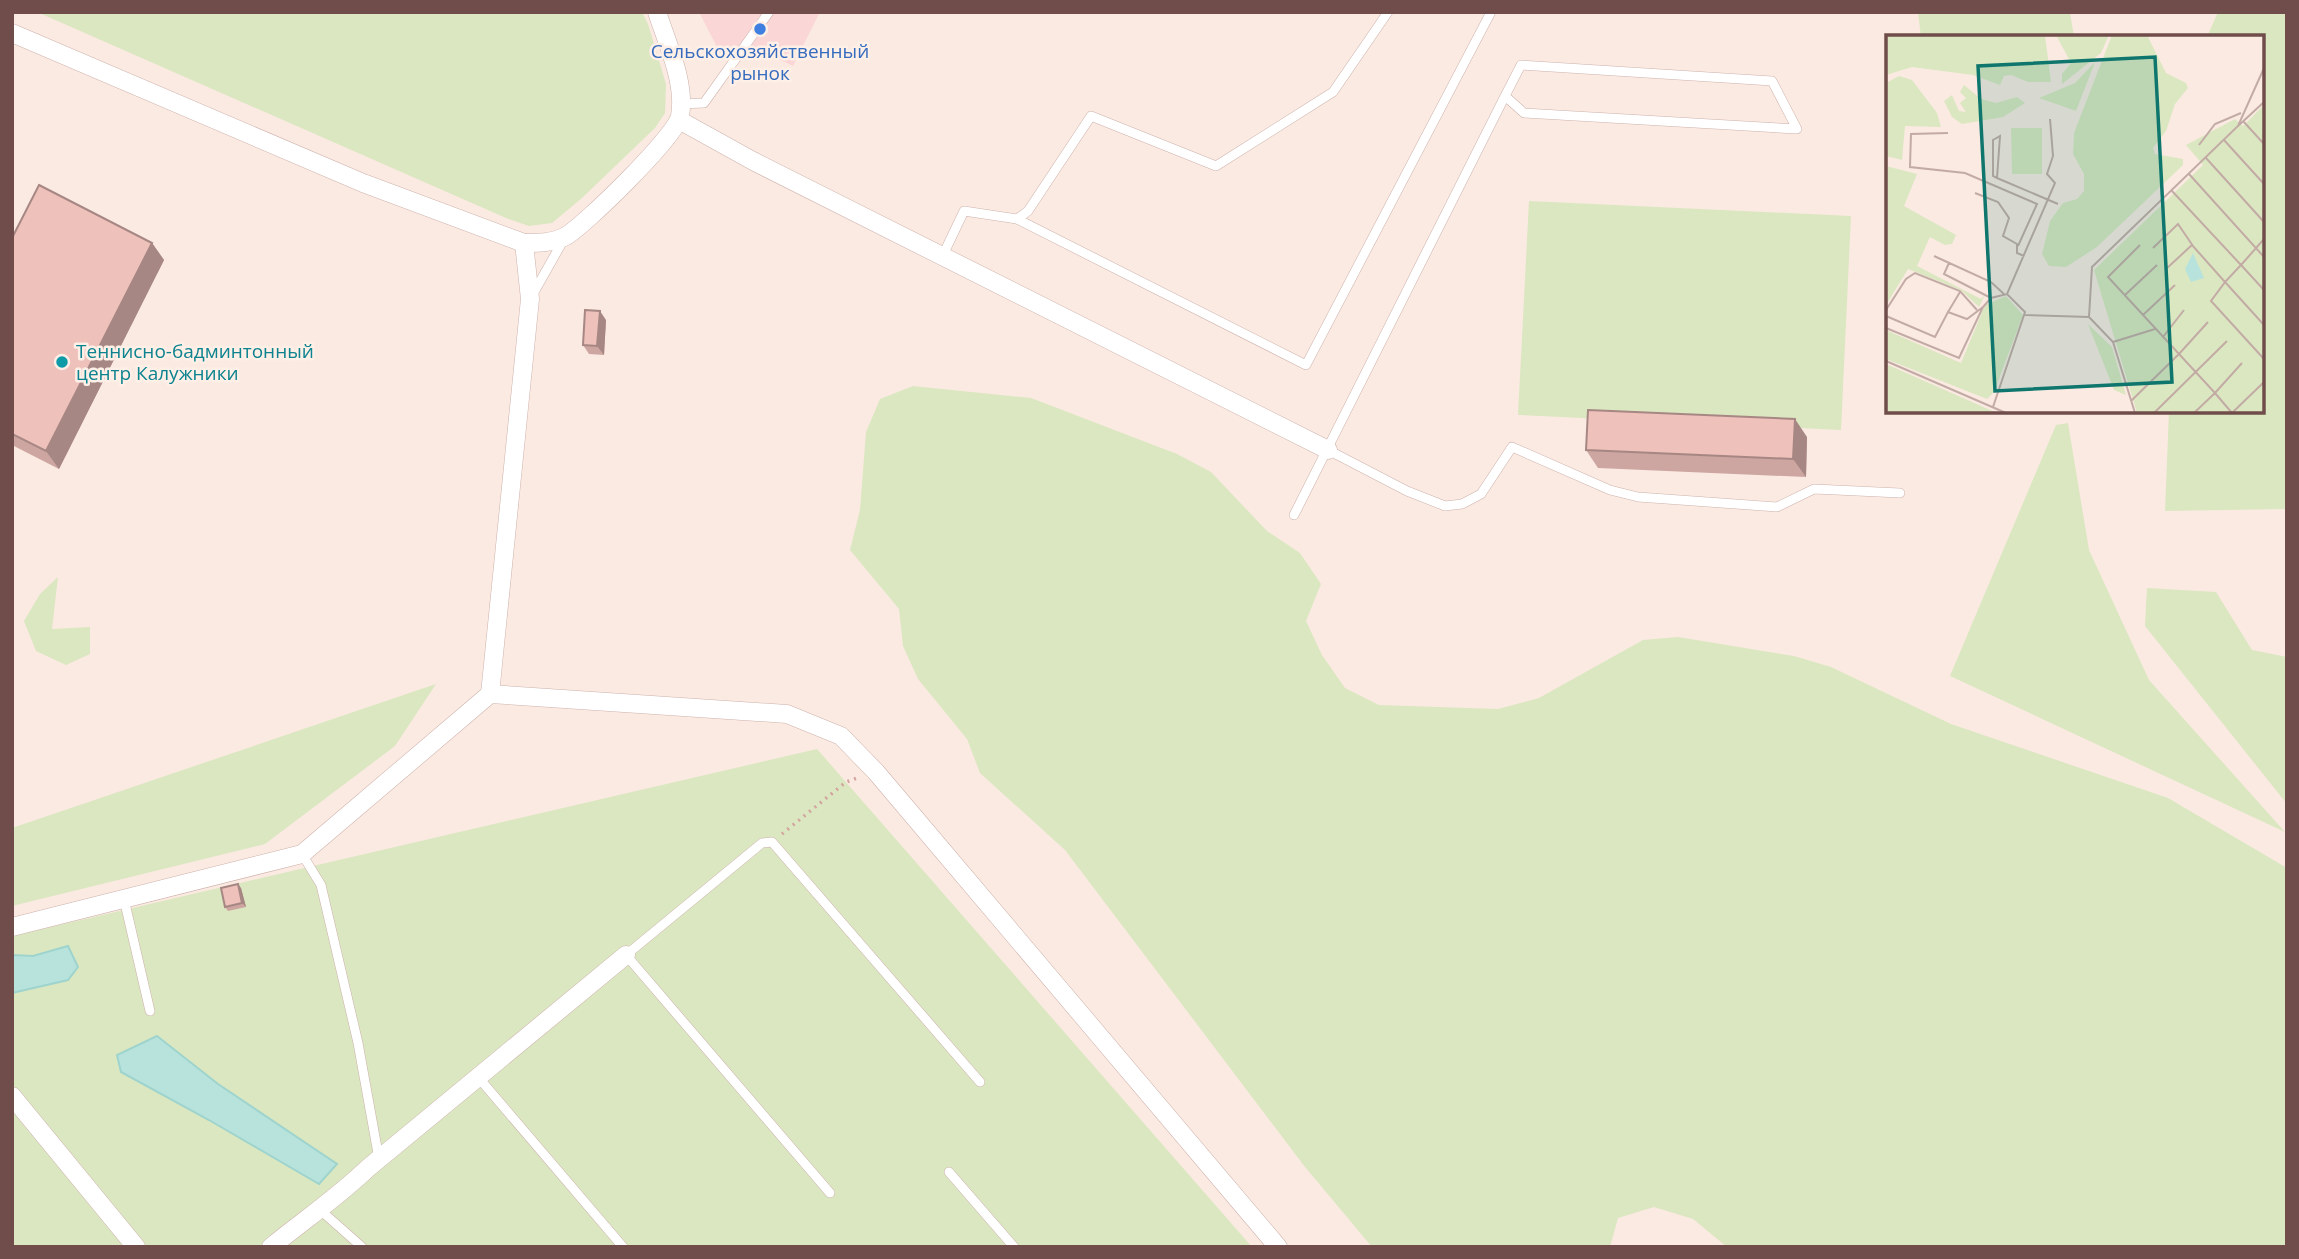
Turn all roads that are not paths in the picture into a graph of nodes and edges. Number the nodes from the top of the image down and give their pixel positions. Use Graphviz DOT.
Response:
graph roads {
  1 [pos="657,12"];
  2 [pos="769,12"];
  3 [pos="1388,12"];
  4 [pos="1491,12"];
  5 [pos="12,33"];
  6 [pos="1505,96"];
  7 [pos="680,112"];
  8 [pos="1017,219"];
  9 [pos="565,236"];
  10 [pos="524,243"];
  11 [pos="943,255"];
  12 [pos="530,299"];
  13 [pos="1328,450"];
  14 [pos="1900,494"];
  15 [pos="1294,515"];
  16 [pos="490,694"];
  17 [pos="302,854"];
  18 [pos="124,899"];
  19 [pos="12,927"];
  20 [pos="626,955"];
  21 [pos="150,1011"];
  22 [pos="478,1077"];
  23 [pos="980,1082"];
  24 [pos="12,1096"];
  25 [pos="379,1159"];
  26 [pos="949,1172"];
  27 [pos="830,1193"];
  28 [pos="318,1208"];
  29 [pos="136,1247"];
  30 [pos="271,1247"];
  31 [pos="362,1247"];
  32 [pos="623,1247"];
  33 [pos="1014,1247"];
  34 [pos="1278,1247"];
  1 -- 7 [label="street"];
  2 -- 7 [label="lane"];
  3 -- 8 [label="lane"];
  4 -- 8 [label="lane"];
  5 -- 10 [label="street"];
  6 -- 6 [label="lane"];
  6 -- 13 [label="lane"];
  7 -- 9 [label="street"];
  7 -- 11 [label="street"];
  8 -- 11 [label="lane"];
  9 -- 10 [label="street"];
  9 -- 12 [label="lane"];
  10 -- 12 [label="street"];
  11 -- 13 [label="street"];
  12 -- 16 [label="street"];
  13 -- 14 [label="lane"];
  13 -- 15 [label="lane"];
  16 -- 17 [label="street"];
  16 -- 34 [label="street"];
  17 -- 18 [label="street"];
  17 -- 25 [label="lane"];
  18 -- 19 [label="street"];
  18 -- 21 [label="lane"];
  20 -- 22 [label="street"];
  20 -- 23 [label="lane"];
  20 -- 27 [label="lane"];
  22 -- 25 [label="street"];
  22 -- 32 [label="lane"];
  24 -- 29 [label="street"];
  25 -- 28 [label="street"];
  26 -- 33 [label="lane"];
  28 -- 30 [label="street"];
  28 -- 31 [label="lane"];
}
